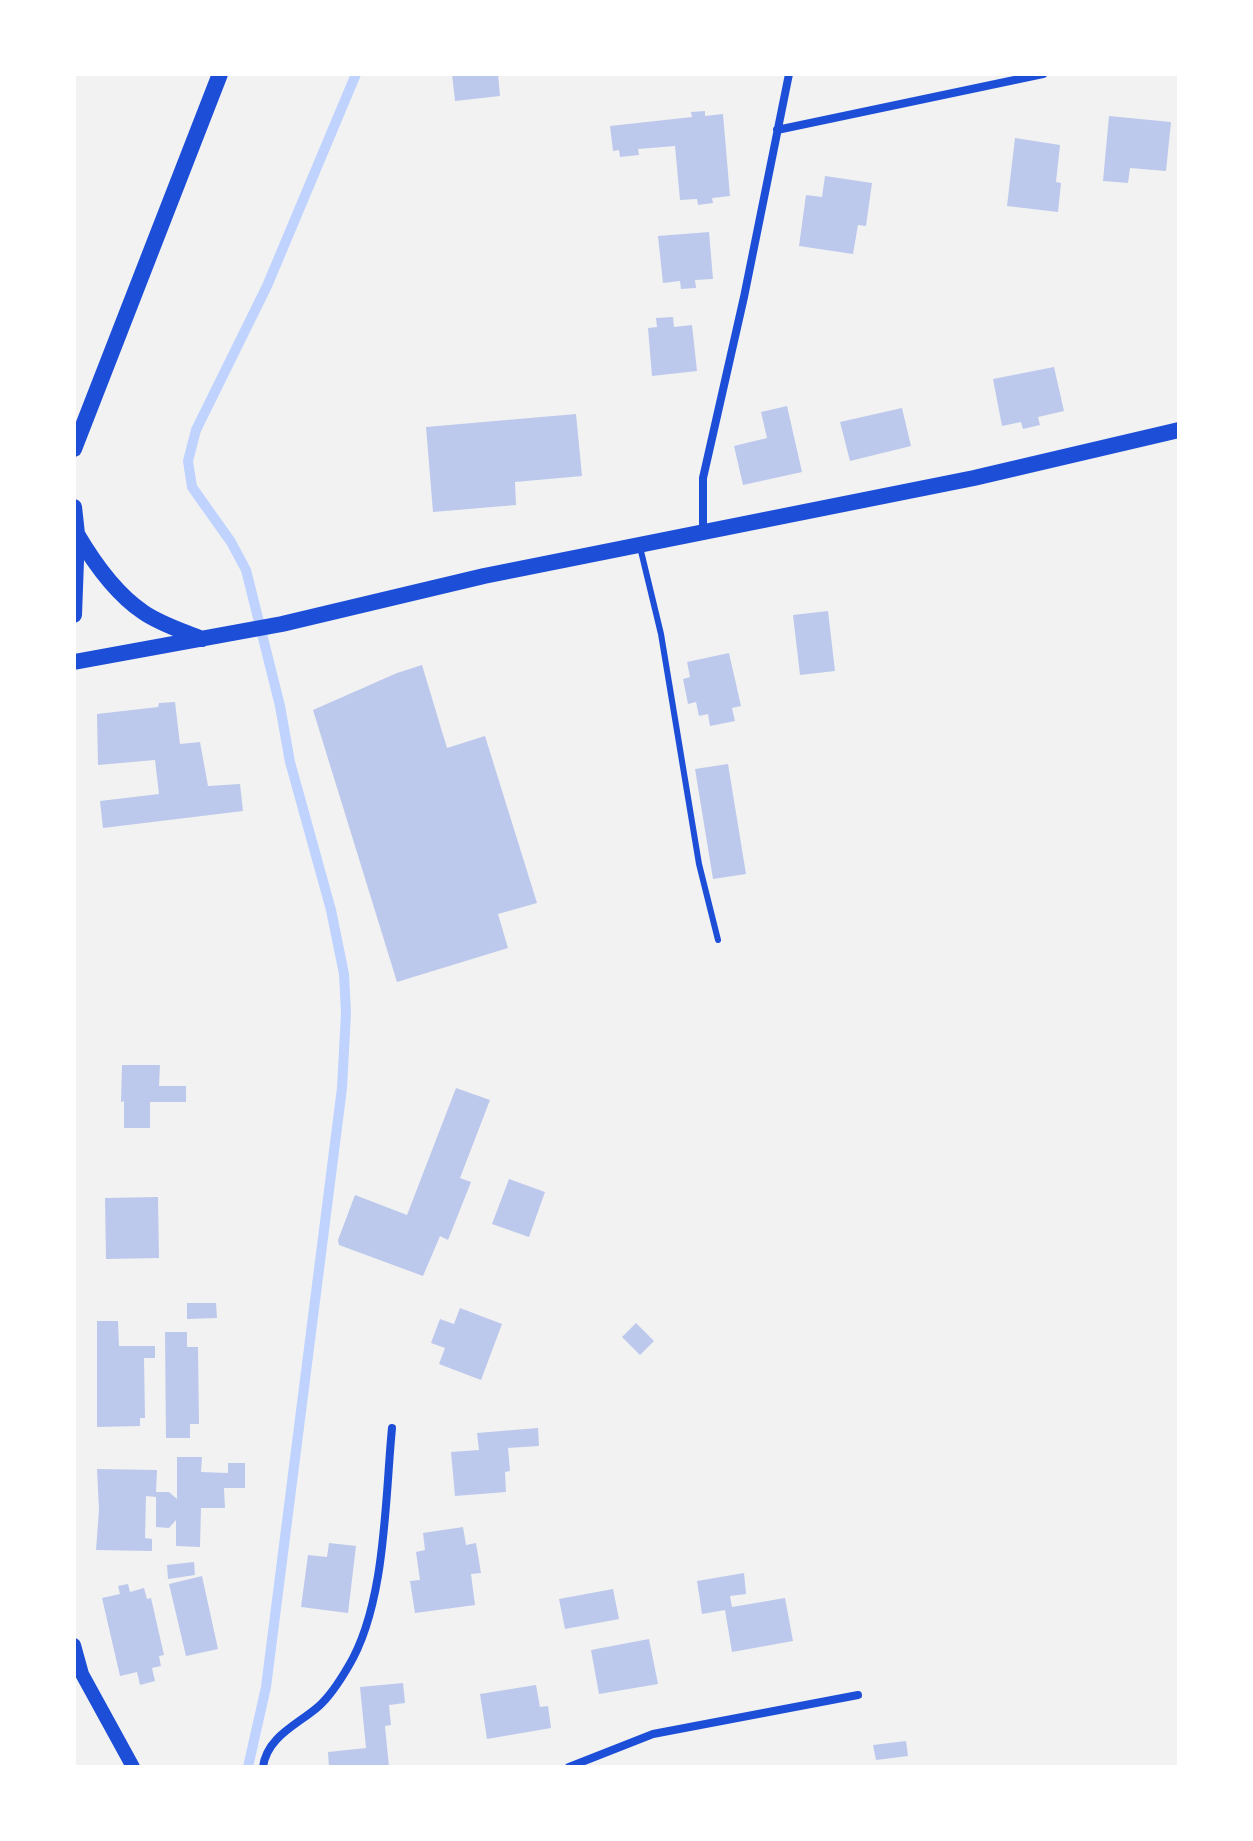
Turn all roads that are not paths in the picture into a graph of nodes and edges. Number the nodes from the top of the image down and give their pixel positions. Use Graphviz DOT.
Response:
graph roads {
  1 [pos="220,74"];
  2 [pos="789,74"];
  3 [pos="1043,74"];
  4 [pos="777,130"];
  5 [pos="1179,430"];
  6 [pos="74,449"];
  7 [pos="74,507"];
  8 [pos="703,533"];
  9 [pos="77,534"];
  10 [pos="639,546"];
  11 [pos="74,615"];
  12 [pos="203,640"];
  13 [pos="74,662"];
  14 [pos="718,940"];
  15 [pos="392,1428"];
  16 [pos="74,1645"];
  17 [pos="858,1695"];
  18 [pos="133,1767"];
  19 [pos="263,1767"];
  20 [pos="569,1767"];
  1 -- 6 [label="main road"];
  2 -- 4 [label="street"];
  3 -- 4 [label="street"];
  4 -- 8 [label="street"];
  5 -- 8 [label="main road"];
  7 -- 9 [label="main road"];
  8 -- 10 [label="main road"];
  9 -- 11 [label="main road"];
  9 -- 12 [label="main road"];
  10 -- 12 [label="main road"];
  10 -- 14 [label="lane"];
  12 -- 13 [label="main road"];
  15 -- 19 [label="street"];
  16 -- 18 [label="street"];
  17 -- 20 [label="street"];
}
